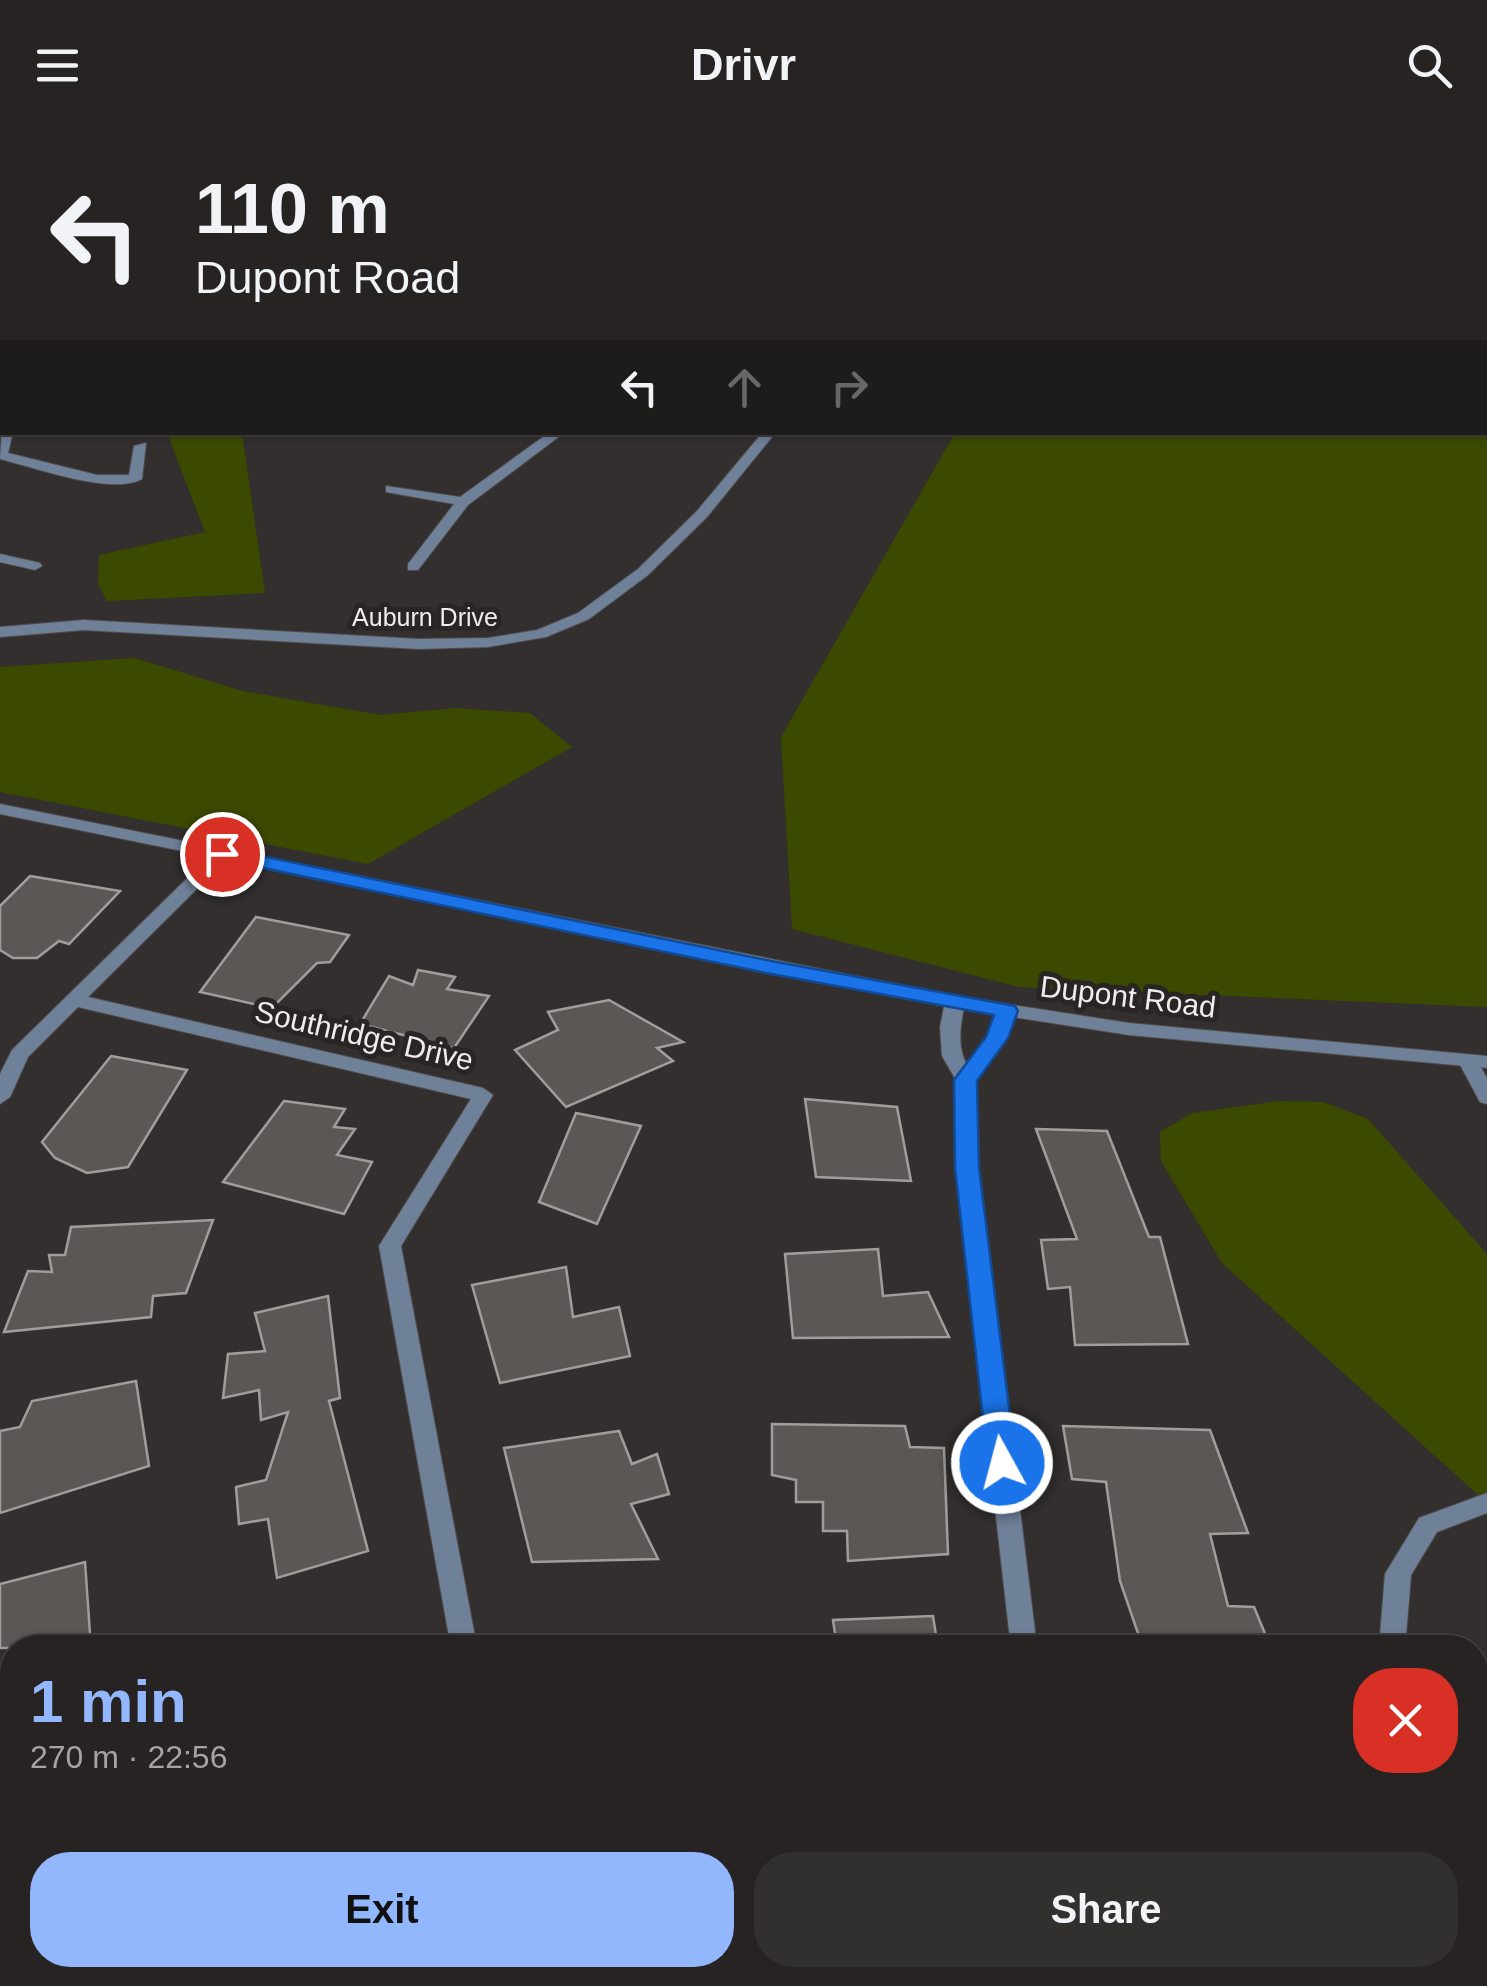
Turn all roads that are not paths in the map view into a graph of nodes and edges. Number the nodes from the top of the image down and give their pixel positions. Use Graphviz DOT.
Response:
graph roads {
  1 [pos="6,435"];
  2 [pos="555,435"];
  3 [pos="768,435"];
  4 [pos="140,446"];
  5 [pos="391,489"];
  6 [pos="463,502"];
  7 [pos="0,558"];
  8 [pos="34,566"];
  9 [pos="413,567"];
  10 [pos="0,632"];
  11 [pos="0,809"];
  12 [pos="222,854"];
  13 [pos="75,1000"];
  14 [pos="956,1002"];
  15 [pos="1007,1011"];
  16 [pos="1478,1061"];
  17 [pos="966,1080"];
  18 [pos="0,1097"];
  19 [pos="1487,1098"];
  20 [pos="1487,1503"];
  21 [pos="462,1635"];
  22 [pos="1022,1635"];
  23 [pos="1393,1635"];
  1 -- 4 [label="street"];
  2 -- 6 [label="street, Auburn Drive"];
  3 -- 10 [label="street, Auburn Drive"];
  5 -- 6 [label="street"];
  6 -- 9 [label="street, Auburn Drive"];
  7 -- 8 [label="street"];
  11 -- 12 [label="street, Dupont Road"];
  12 -- 13 [label="street"];
  12 -- 14 [label="street, Dupont Road"];
  13 -- 18 [label="street"];
  13 -- 21 [label="street, Southridge Drive"];
  14 -- 15 [label="street, Dupont Road"];
  14 -- 17 [label="street"];
  15 -- 16 [label="street, Dupont Road"];
  15 -- 17 [label="street"];
  16 -- 19 [label="street"];
  17 -- 22 [label="street"];
  20 -- 23 [label="street"];
}
